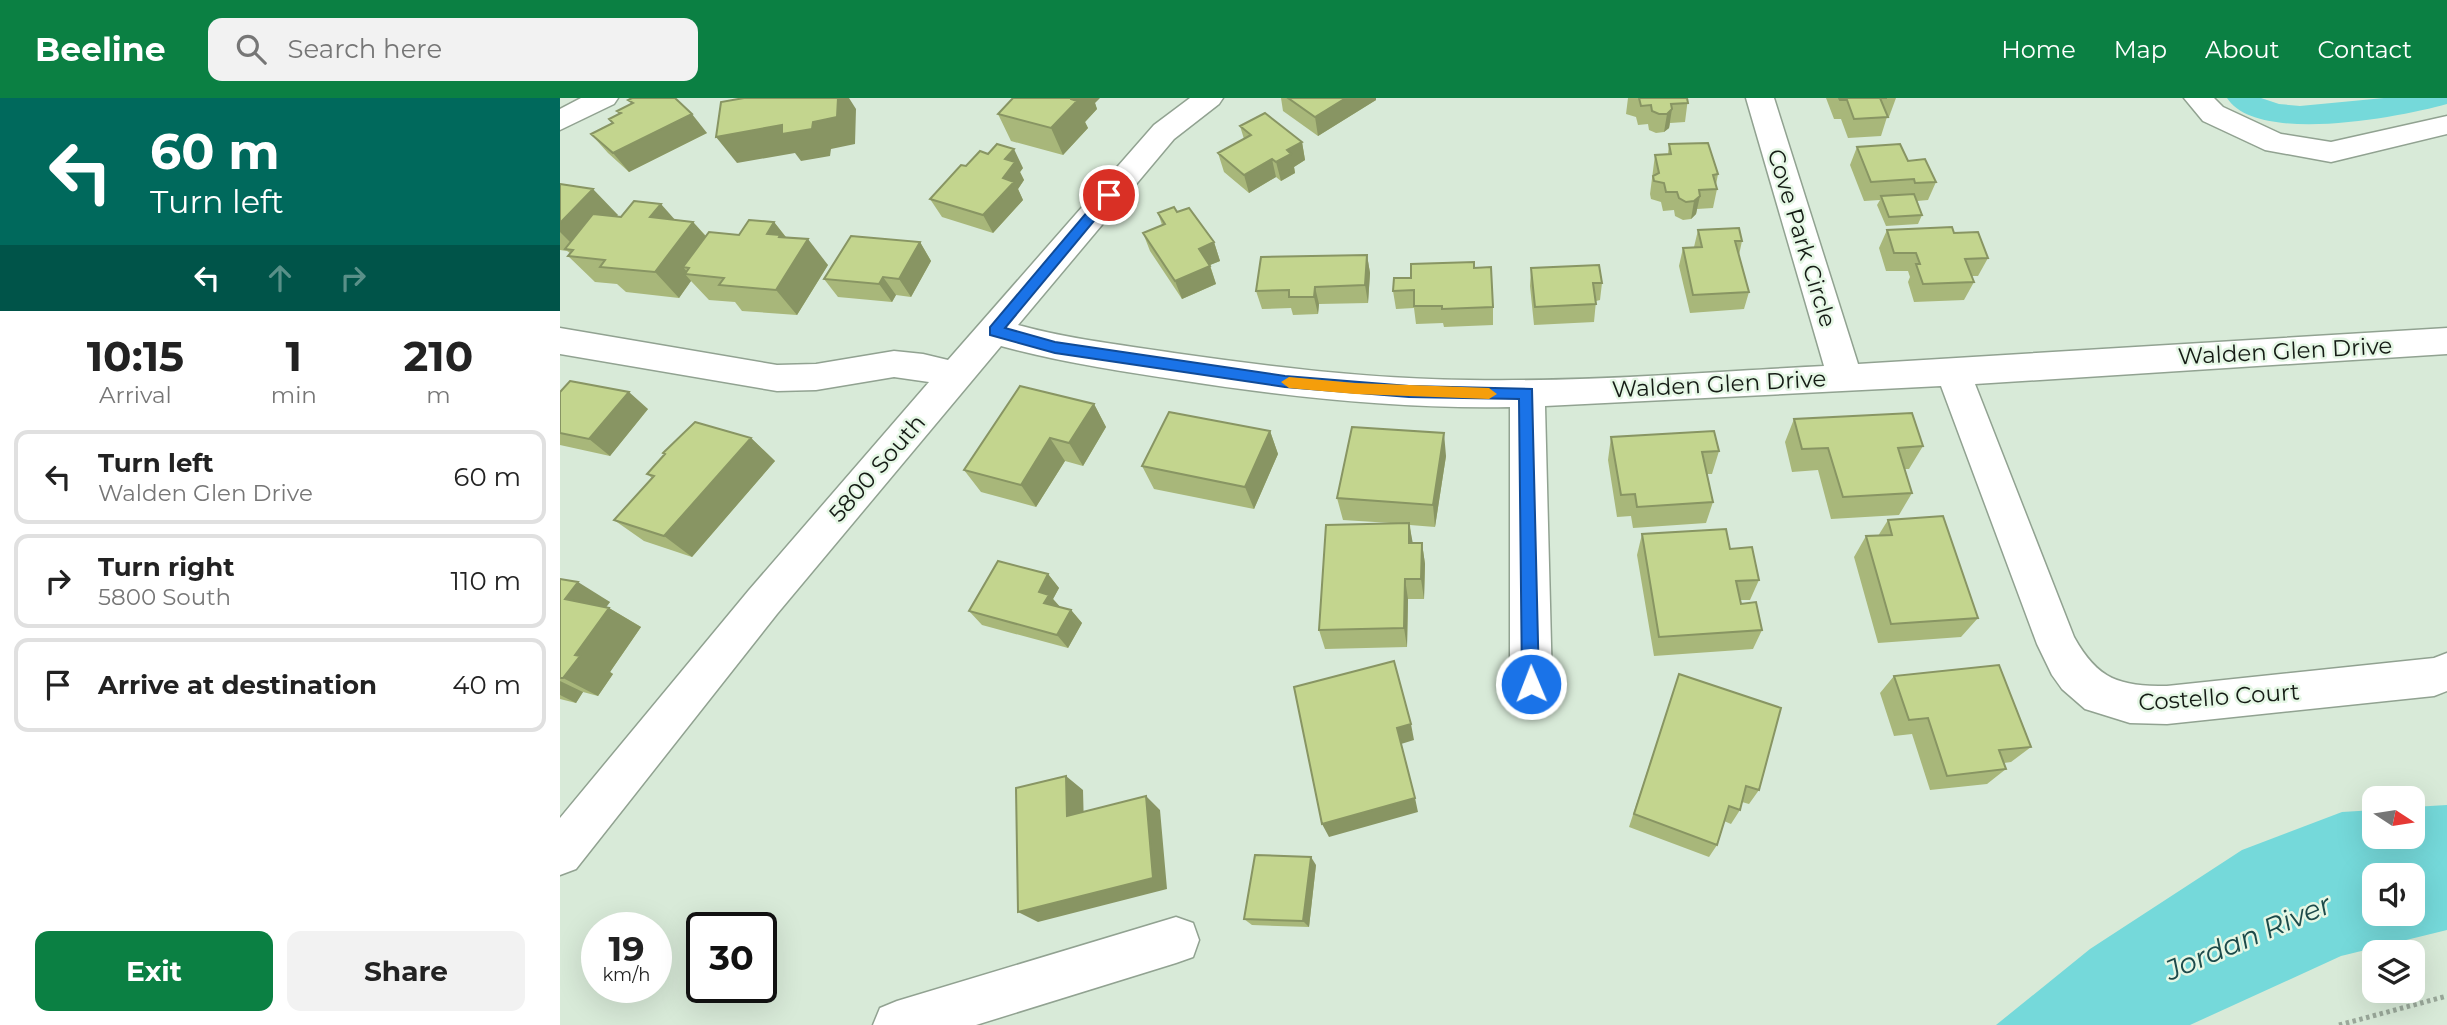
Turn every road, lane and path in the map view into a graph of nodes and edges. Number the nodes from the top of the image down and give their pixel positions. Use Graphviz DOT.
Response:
graph roads {
  1 [pos="604,98"];
  2 [pos="1209,98"];
  3 [pos="1760,98"];
  4 [pos="2198,98"];
  5 [pos="560,121"];
  6 [pos="2447,125"];
  7 [pos="995,331"];
  8 [pos="560,341"];
  9 [pos="2447,341"];
  10 [pos="1953,372"];
  11 [pos="956,376"];
  12 [pos="1845,378"];
  13 [pos="1527,393"];
  14 [pos="2447,672"];
  15 [pos="1531,684"];
  16 [pos="576,807"];
  17 [pos="560,853"];
  18 [pos="1176,940"];
  19 [pos="2447,996"];
  20 [pos="897,1025"];
  21 [pos="2339,1025"];
  1 -- 5 [label="street"];
  2 -- 7 [label="street, 5800 South"];
  3 -- 12 [label="street, Cove Park Circle"];
  4 -- 6 [label="street"];
  7 -- 11 [label="street, 5800 South"];
  7 -- 13 [label="street, Walden Glen Drive"];
  8 -- 11 [label="street"];
  9 -- 10 [label="street, Walden Glen Drive"];
  10 -- 12 [label="street, Walden Glen Drive"];
  10 -- 14 [label="street, Costello Court"];
  11 -- 16 [label="street, 5800 South"];
  12 -- 13 [label="street, Walden Glen Drive"];
  13 -- 15 [label="street"];
  16 -- 17 [label="street, 5800 South"];
  18 -- 20 [label="street"];
  19 -- 21 [label="path"];
}
